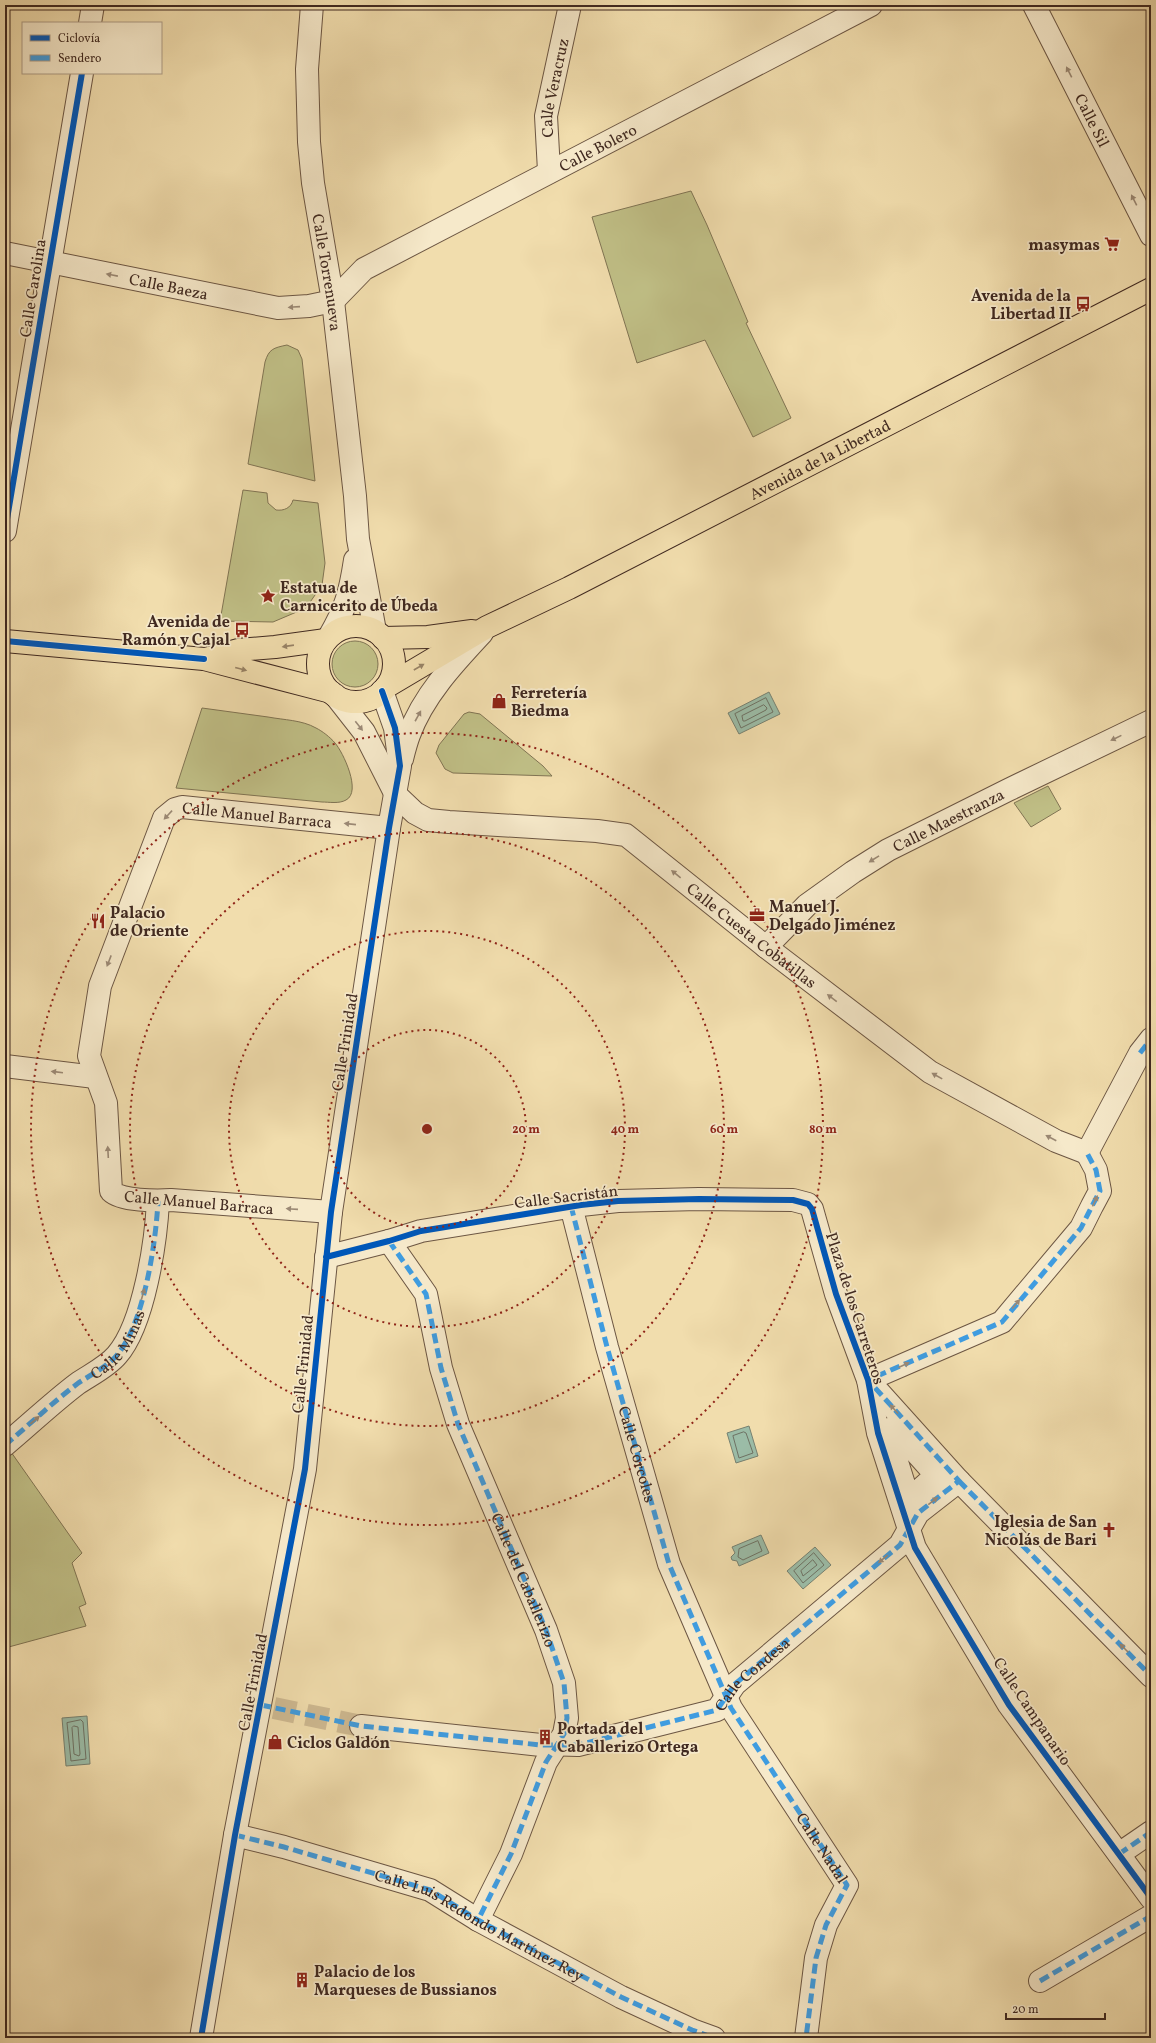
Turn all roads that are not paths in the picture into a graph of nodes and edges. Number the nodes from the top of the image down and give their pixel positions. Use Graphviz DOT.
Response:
graph roads {
  1 [pos="93,5"];
  2 [pos="312,5"];
  3 [pos="570,5"];
  4 [pos="871,5"];
  5 [pos="1034,5"];
  6 [pos="90,22"];
  7 [pos="82,74"];
  8 [pos="549,171"];
  9 [pos="1151,235"];
  10 [pos="5,253"];
  11 [pos="50,263"];
  12 [pos="1151,289"];
  13 [pos="333,301"];
  14 [pos="5,531"];
  15 [pos="358,539"];
  16 [pos="487,627"];
  17 [pos="379,635"];
  18 [pos="327,638"];
  19 [pos="5,641"];
  20 [pos="204,659"];
  21 [pos="384,689"];
  22 [pos="333,694"];
  23 [pos="1151,722"];
  24 [pos="400,766"];
  25 [pos="396,795"];
  26 [pos="389,828"];
  27 [pos="766,947"];
  28 [pos="1147,1050"];
  29 [pos="5,1066"];
  30 [pos="95,1077"];
  31 [pos="1087,1153"];
  32 [pos="158,1201"];
  33 [pos="571,1206"];
  34 [pos="812,1209"];
  35 [pos="331,1212"];
  36 [pos="390,1242"];
  37 [pos="326,1257"];
  38 [pos="868,1380"];
  39 [pos="5,1445"];
  40 [pos="959,1481"];
  41 [pos="909,1530"];
  42 [pos="1151,1676"];
  43 [pos="726,1695"];
  44 [pos="362,1726"];
  45 [pos="547,1745"];
  46 [pos="1151,1832"];
  47 [pos="235,1835"];
  48 [pos="1119,1854"];
  49 [pos="1151,1898"];
  50 [pos="1151,1916"];
  51 [pos="478,1920"];
  52 [pos="1040,1981"];
  53 [pos="201,2038"];
  54 [pos="714,2038"];
  55 [pos="806,2038"];
  1 -- 6 [label="street"];
  2 -- 13 [label="street, Calle Torrenueva"];
  3 -- 8 [label="street, Calle Veracruz"];
  4 -- 8 [label="street, Calle Bolero"];
  9 -- 5 [label="street, Calle Sil, one-way"];
  7 -- 11 [label="street, Calle Carolina"];
  8 -- 13 [label="street, Calle Bolero"];
  10 -- 11 [label="street, Calle Baeza"];
  13 -- 11 [label="street, Calle Baeza, one-way"];
  11 -- 14 [label="street, Calle Carolina"];
  12 -- 16 [label="main road, Avenida de la Libertad"];
  13 -- 15 [label="street, Calle Torrenueva"];
  15 -- 17 [label="street, Calle Torrenueva"];
  15 -- 18 [label="street, Calle Torrenueva"];
  16 -- 17 [label="main road, Avenida de la Libertad"];
  21 -- 16 [label="main road, Avenida de la Libertad, one-way"];
  24 -- 16 [label="street, Avenida de la Libertad, one-way"];
  17 -- 18 [label="main road"];
  17 -- 21 [label="main road"];
  18 -- 20 [label="main road, one-way"];
  18 -- 22 [label="main road"];
  19 -- 20 [label="main road"];
  20 -- 22 [label="main road, one-way"];
  21 -- 22 [label="main road"];
  21 -- 24 [label="street, Calle Trinidad"];
  22 -- 25 [label="street, one-way"];
  23 -- 27 [label="street, Calle Maestranza, one-way"];
  24 -- 25 [label="street, Calle Trinidad"];
  25 -- 26 [label="street, Calle Trinidad"];
  27 -- 25 [label="street, Calle Cuesta Cobatillas, one-way"];
  26 -- 30 [label="street, Calle Manuel Barraca, one-way"];
  26 -- 35 [label="street, Calle Trinidad"];
  31 -- 27 [label="street, Calle Cuesta Cobatillas, one-way"];
  28 -- 31 [label="street"];
  30 -- 29 [label="street, one-way"];
  32 -- 30 [label="street, Calle Manuel Barraca, one-way"];
  38 -- 31 [label="street, one-way"];
  35 -- 32 [label="street, Calle Manuel Barraca, one-way"];
  39 -- 32 [label="street, Calle Minas, one-way"];
  33 -- 34 [label="street, Calle Sacristán"];
  33 -- 36 [label="street, Calle Sacristán"];
  33 -- 43 [label="street, Calle Córcoles"];
  34 -- 38 [label="street, Plaza de los Carreteros"];
  35 -- 37 [label="street, Calle Trinidad"];
  36 -- 37 [label="street, Calle Sacristán"];
  36 -- 45 [label="street, Calle del Caballerizo"];
  37 -- 47 [label="street, Calle Trinidad"];
  40 -- 38 [label="street, Plaza de los Carreteros, one-way"];
  38 -- 41 [label="street, Plaza de los Carreteros"];
  41 -- 40 [label="street, one-way"];
  42 -- 40 [label="street, Plaza de los Carreteros, one-way"];
  41 -- 43 [label="street, Calle Condesa, one-way"];
  41 -- 48 [label="street, Calle Campanario"];
  43 -- 45 [label="street, Calle Condesa"];
  43 -- 55 [label="street, Calle Nadal"];
  44 -- 45 [label="street, Calle Condesa"];
  45 -- 51 [label="street, Calle del Caballerizo"];
  46 -- 48 [label="street"];
  47 -- 51 [label="street, Calle Luis Redondo Martínez Rey"];
  47 -- 53 [label="street, Calle Trinidad"];
  48 -- 49 [label="street, Calle Campanario"];
  50 -- 52 [label="street"];
  51 -- 54 [label="street, Calle Luis Redondo Martínez Rey"];
}
